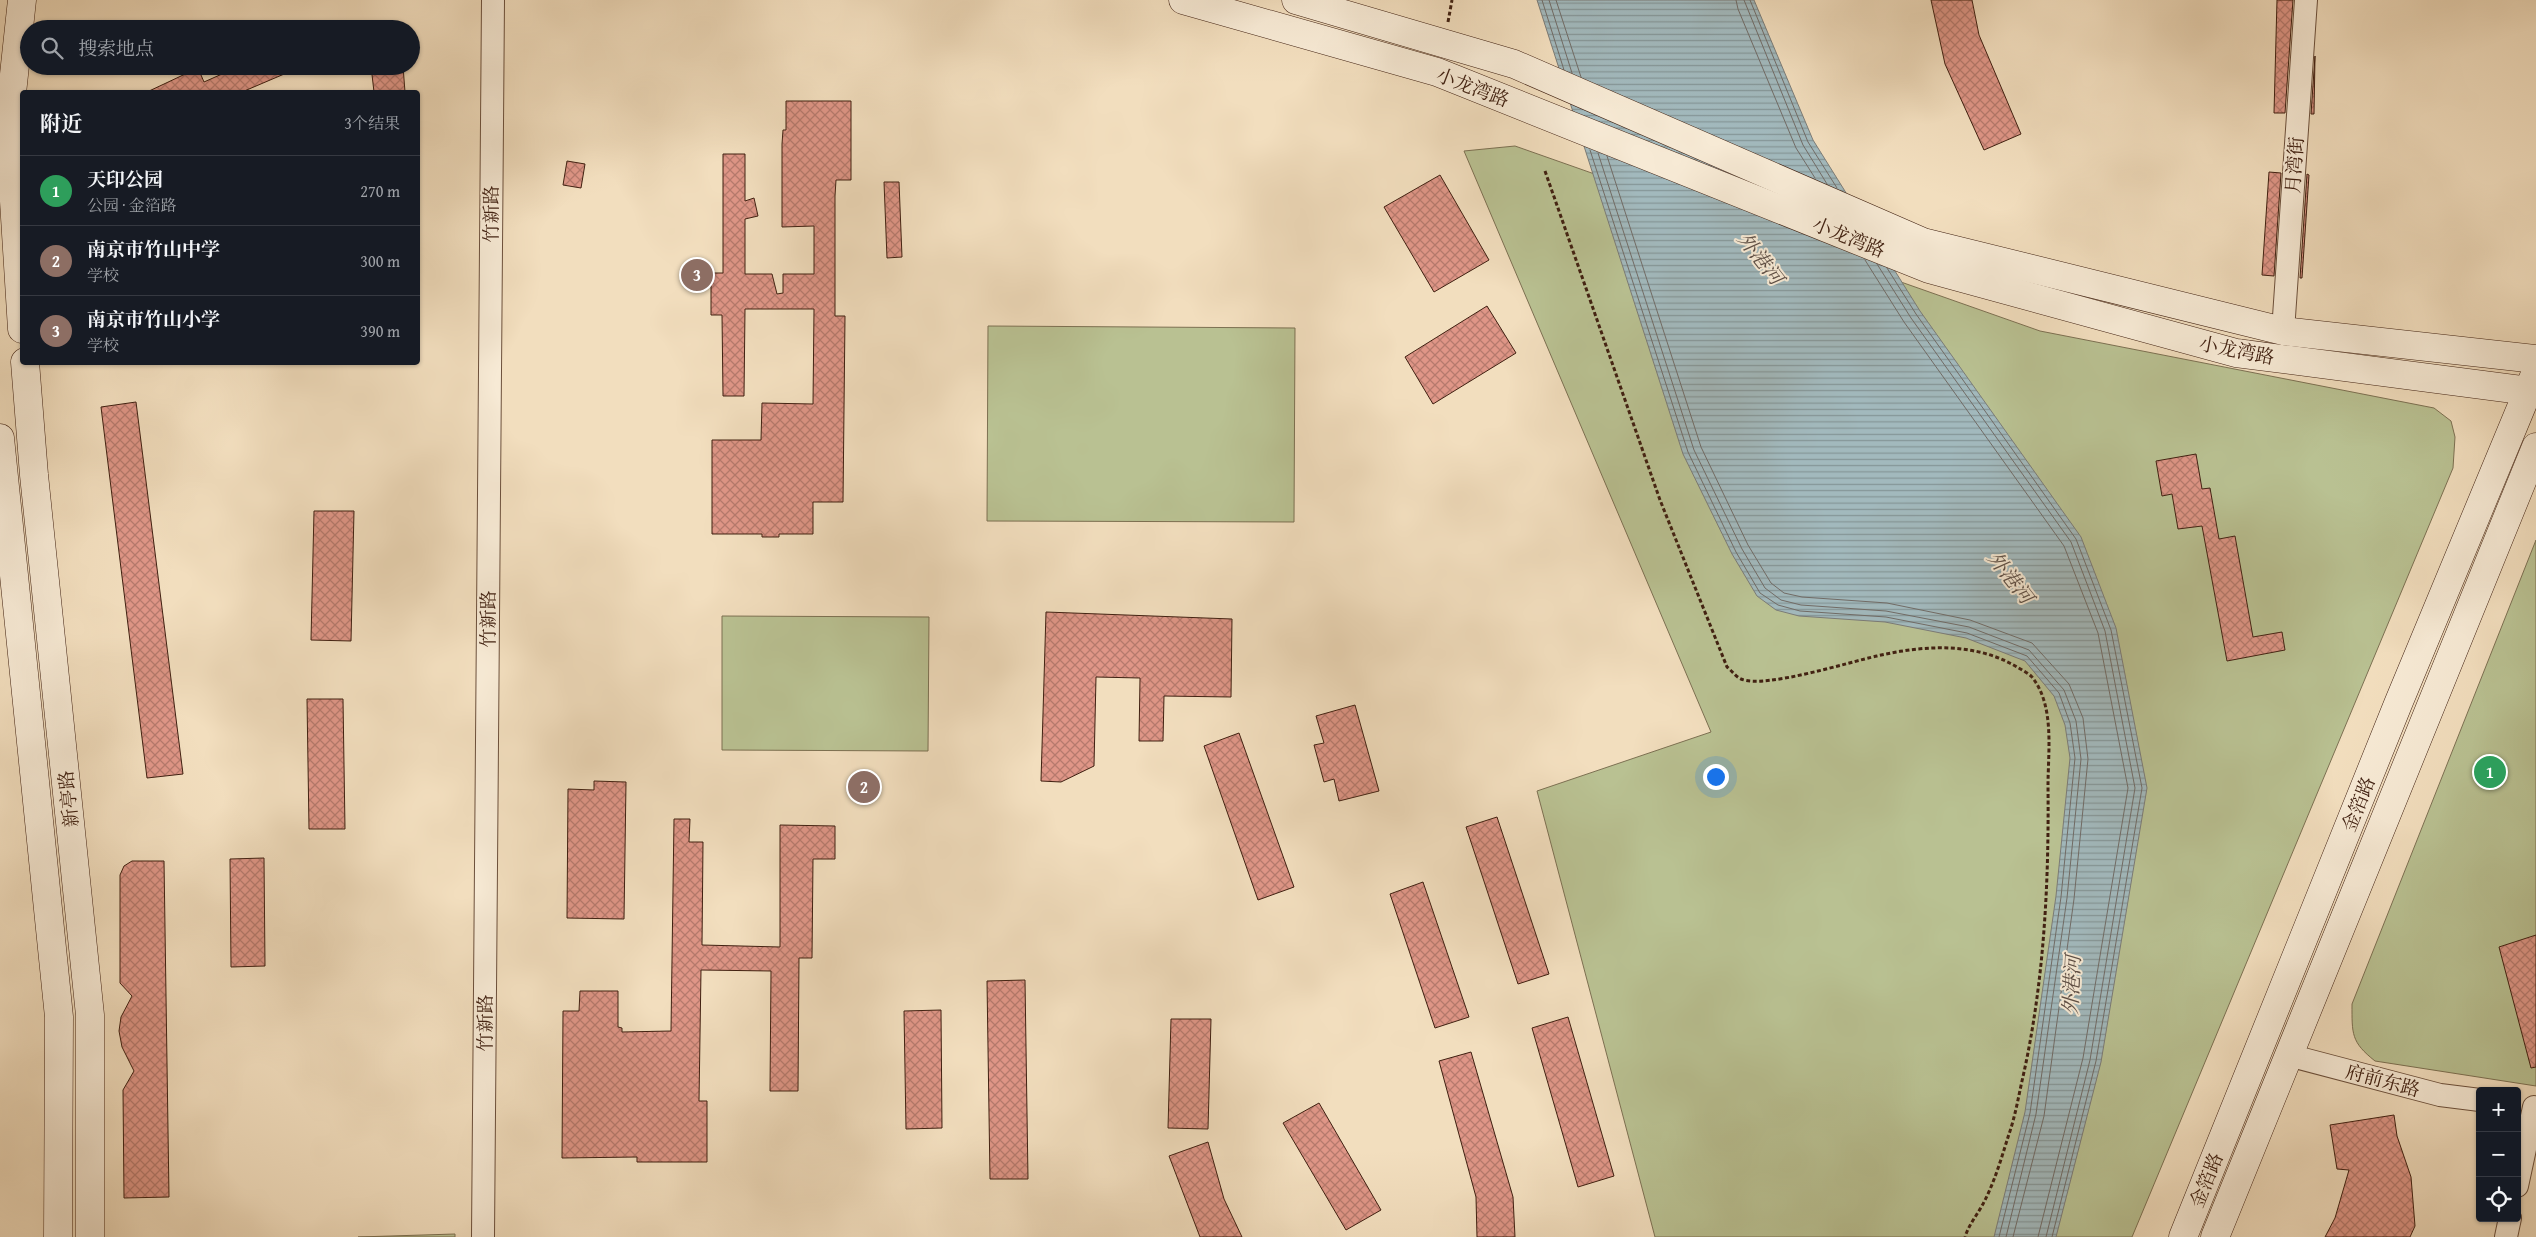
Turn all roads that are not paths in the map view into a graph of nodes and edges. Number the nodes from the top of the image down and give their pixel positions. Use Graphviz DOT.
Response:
graph roads {
  1 [pos="22,0"];
  2 [pos="493,0"];
  3 [pos="1183,0"];
  4 [pos="1296,0"];
  5 [pos="2306,0"];
  6 [pos="1330,5"];
  7 [pos="1320,39"];
  8 [pos="20,299"];
  9 [pos="2282,331"];
  10 [pos="2536,359"];
  11 [pos="25,365"];
  12 [pos="2534,383"];
  13 [pos="0,440"];
  14 [pos="2536,447"];
  15 [pos="2,478"];
  16 [pos="2288,1055"];
  17 [pos="2476,1100"];
  18 [pos="2529,1106"];
  19 [pos="2518,1177"];
  20 [pos="2509,1222"];
  21 [pos="58,1237"];
  22 [pos="90,1237"];
  23 [pos="483,1237"];
  24 [pos="2183,1237"];
  25 [pos="2215,1237"];
  26 [pos="2506,1237"];
  1 -- 8 [label="main road"];
  2 -- 23 [label="street, 竹新路"];
  3 -- 7 [label="main road, 小龙湾路"];
  4 -- 6 [label="main road, 小龙湾路"];
  5 -- 9 [label="street, 月湾街"];
  6 -- 7 [label="street"];
  6 -- 9 [label="main road, 小龙湾路"];
  7 -- 12 [label="main road, 小龙湾路"];
  9 -- 10 [label="main road, 小龙湾路"];
  11 -- 22 [label="main road, 新亭路"];
  12 -- 24 [label="main road, 金箔路"];
  13 -- 15 [label="main road, 新亭路"];
  14 -- 16 [label="main road, 金箔路"];
  15 -- 21 [label="main road, 新亭路"];
  16 -- 17 [label="street, 府前东路"];
  16 -- 25 [label="main road, 金箔路"];
  18 -- 19 [label="street"];
  20 -- 26 [label="street"];
}
